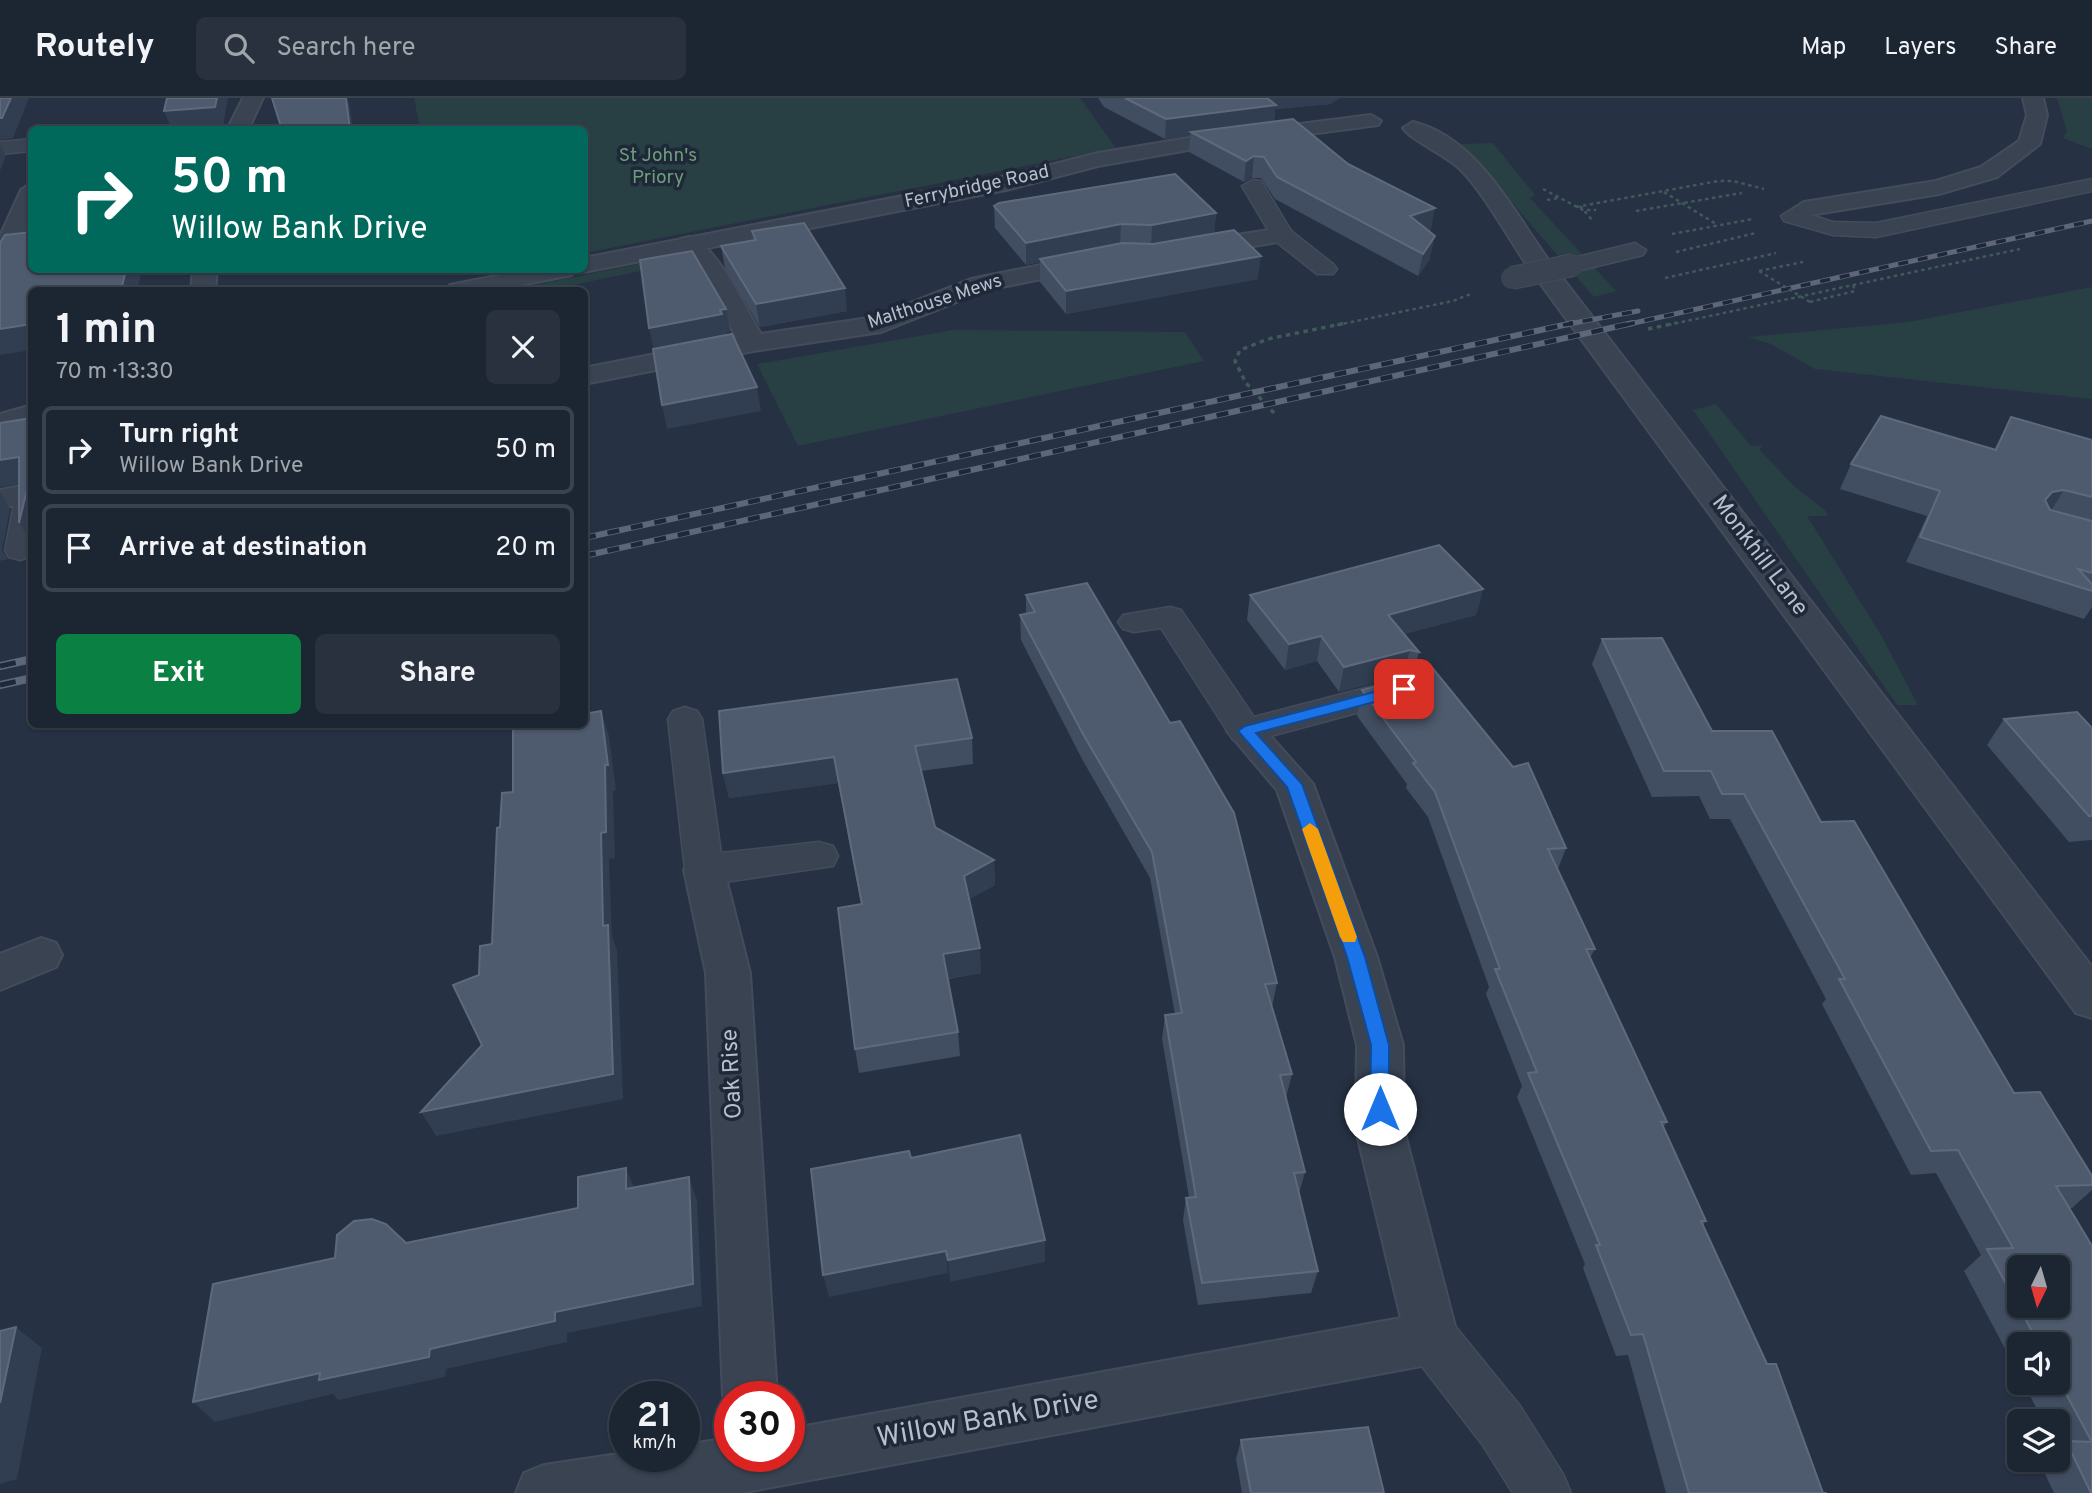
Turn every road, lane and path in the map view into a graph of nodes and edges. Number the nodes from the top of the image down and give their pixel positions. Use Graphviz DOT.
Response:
graph roads {
  1 [pos="253,98"];
  2 [pos="2033,98"];
  3 [pos="1394,121"];
  4 [pos="239,126"];
  5 [pos="28,145"];
  6 [pos="0,148"];
  7 [pos="1539,185"];
  8 [pos="2092,185"];
  9 [pos="1253,186"];
  10 [pos="1663,191"];
  11 [pos="1770,191"];
  12 [pos="1742,193"];
  13 [pos="28,199"];
  14 [pos="1682,203"];
  15 [pos="1578,206"];
  16 [pos="1583,210"];
  17 [pos="1596,210"];
  18 [pos="1631,212"];
  19 [pos="1800,215"];
  20 [pos="1763,216"];
  21 [pos="1717,225"];
  22 [pos="1282,235"];
  23 [pos="1667,235"];
  24 [pos="689,244"];
  25 [pos="2020,249"];
  26 [pos="1630,251"];
  27 [pos="1164,254"];
  28 [pos="1109,258"];
  29 [pos="1802,262"];
  30 [pos="0,263"];
  31 [pos="588,264"];
  32 [pos="1325,269"];
  33 [pos="547,273"];
  34 [pos="1512,278"];
  35 [pos="1853,285"];
  36 [pos="475,287"];
  37 [pos="1648,329"];
  38 [pos="753,343"];
  39 [pos="588,375"];
  40 [pos="1273,413"];
  41 [pos="28,494"];
  42 [pos="0,499"];
  43 [pos="28,509"];
  44 [pos="20,551"];
  45 [pos="1135,622"];
  46 [pos="1404,689"];
  47 [pos="685,719"];
  48 [pos="1236,719"];
  49 [pos="819,856"];
  50 [pos="704,870"];
  51 [pos="41,955"];
  52 [pos="0,973"];
  53 [pos="2090,995"];
  54 [pos="1432,1338"];
  55 [pos="749,1381"];
  56 [pos="805,1450"];
  57 [pos="714,1465"];
  58 [pos="544,1493"];
  59 [pos="1544,1493"];
  1 -- 4 [label="street"];
  2 -- 19 [label="street"];
  3 -- 24 [label="street, Ferrybridge Road"];
  3 -- 53 [label="street, Monkhill Lane"];
  5 -- 6 [label="lane"];
  7 -- 15 [label="path"];
  8 -- 19 [label="lane"];
  9 -- 22 [label="lane"];
  10 -- 11 [label="path"];
  10 -- 14 [label="path"];
  10 -- 15 [label="path"];
  12 -- 14 [label="path"];
  13 -- 30 [label="street"];
  14 -- 18 [label="path"];
  14 -- 21 [label="path"];
  15 -- 16 [label="path"];
  16 -- 17 [label="path"];
  16 -- 26 [label="path"];
  19 -- 26 [label="path"];
  20 -- 21 [label="path"];
  21 -- 23 [label="path"];
  22 -- 27 [label="street"];
  22 -- 32 [label="lane"];
  24 -- 31 [label="street, Ferrybridge Road"];
  24 -- 38 [label="street"];
  25 -- 35 [label="path"];
  26 -- 34 [label="lane, bridge"];
  28 -- 38 [label="street, Malthouse Mews"];
  29 -- 35 [label="path, bridge"];
  33 -- 36 [label="street"];
  34 -- 40 [label="path"];
  35 -- 37 [label="path"];
  38 -- 39 [label="street, Malthouse Mews"];
  41 -- 42 [label="street"];
  43 -- 44 [label="lane"];
  45 -- 48 [label="lane"];
  46 -- 48 [label="lane"];
  47 -- 50 [label="lane"];
  48 -- 54 [label="street"];
  49 -- 50 [label="lane"];
  50 -- 55 [label="street, Oak Rise"];
  51 -- 52 [label="street"];
  54 -- 56 [label="street, Willow Bank Drive"];
  54 -- 59 [label="lane"];
  57 -- 58 [label="street, Willow Bank Drive"];
}
